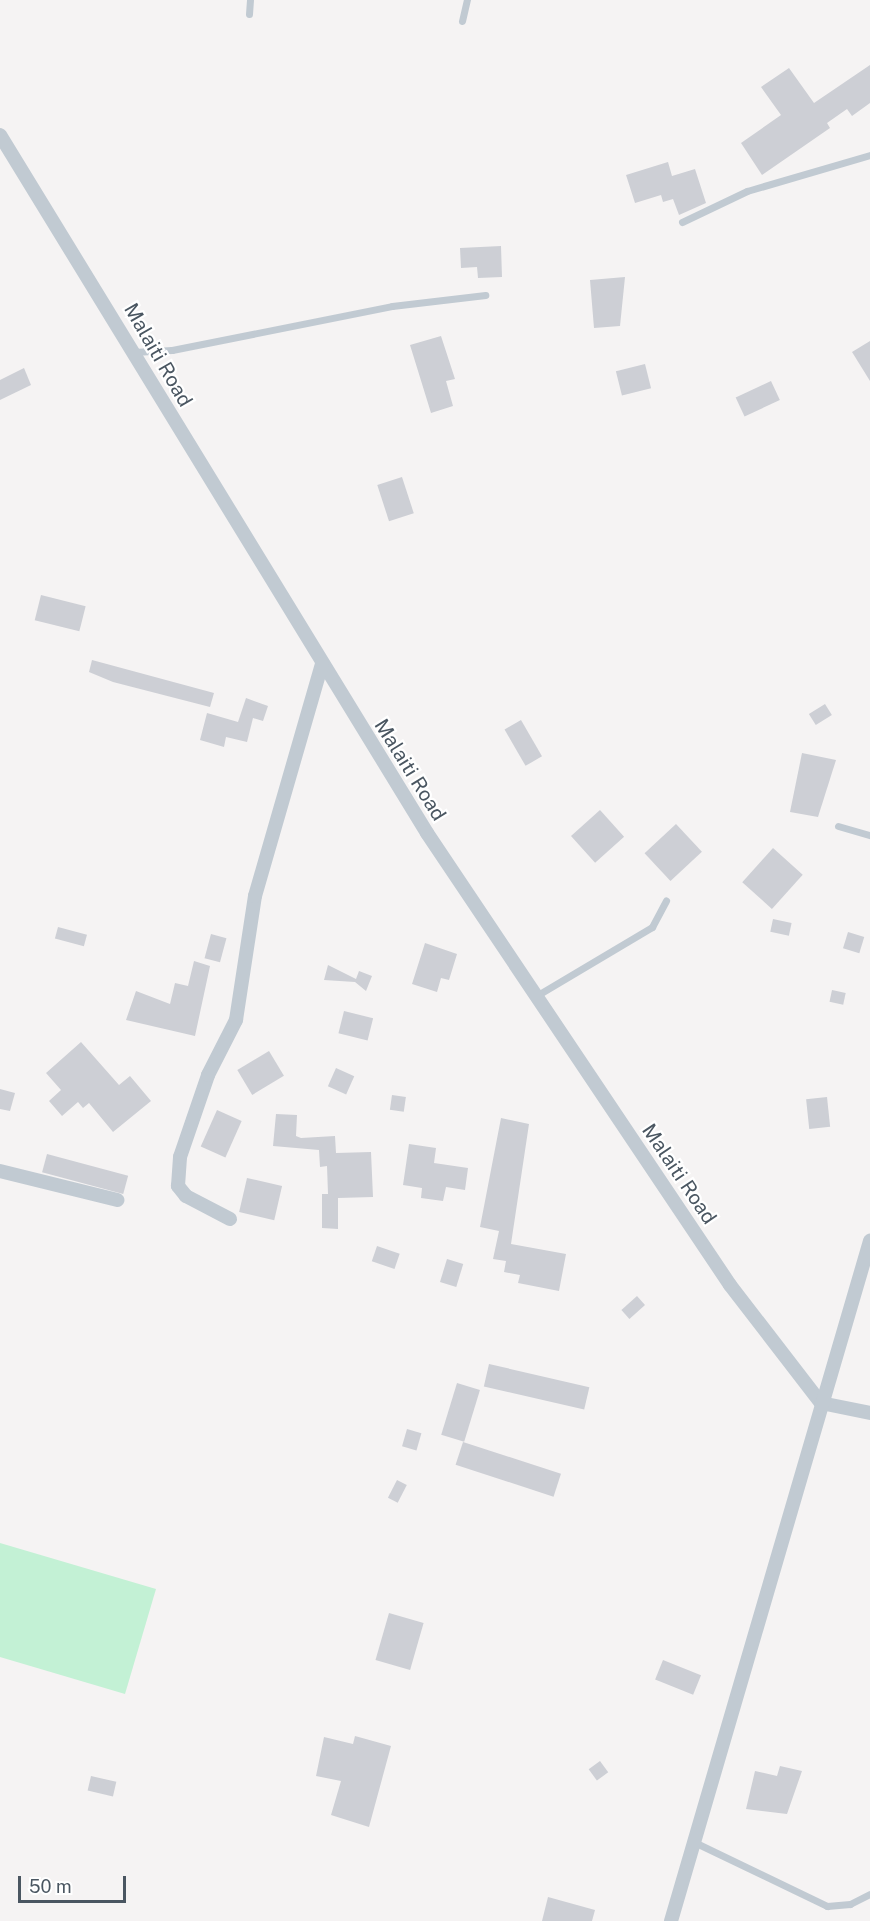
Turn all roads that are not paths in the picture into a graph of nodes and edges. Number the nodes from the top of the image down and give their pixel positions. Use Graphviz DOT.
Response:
graph roads {
  1 [pos="250,0"];
  2 [pos="467,0"];
  3 [pos="249,14"];
  4 [pos="462,21"];
  5 [pos="0,135"];
  6 [pos="870,155"];
  7 [pos="682,222"];
  8 [pos="485,295"];
  9 [pos="134,352"];
  10 [pos="322,664"];
  11 [pos="838,826"];
  12 [pos="870,835"];
  13 [pos="666,901"];
  14 [pos="536,996"];
  15 [pos="0,1171"];
  16 [pos="117,1200"];
  17 [pos="230,1219"];
  18 [pos="870,1241"];
  19 [pos="821,1403"];
  20 [pos="870,1413"];
  21 [pos="694,1842"];
  22 [pos="870,1894"];
  23 [pos="671,1921"];
  1 -- 3 [label="lane"];
  2 -- 4 [label="lane"];
  5 -- 9 [label="street, Malaiti Road"];
  6 -- 7 [label="lane"];
  8 -- 9 [label="lane"];
  9 -- 10 [label="street, Malaiti Road"];
  10 -- 14 [label="street, Malaiti Road"];
  10 -- 17 [label="street"];
  11 -- 12 [label="lane"];
  13 -- 14 [label="lane"];
  14 -- 19 [label="street, Malaiti Road"];
  15 -- 16 [label="street"];
  18 -- 19 [label="street"];
  19 -- 20 [label="street"];
  19 -- 21 [label="street"];
  21 -- 22 [label="lane"];
  21 -- 23 [label="street"];
}
